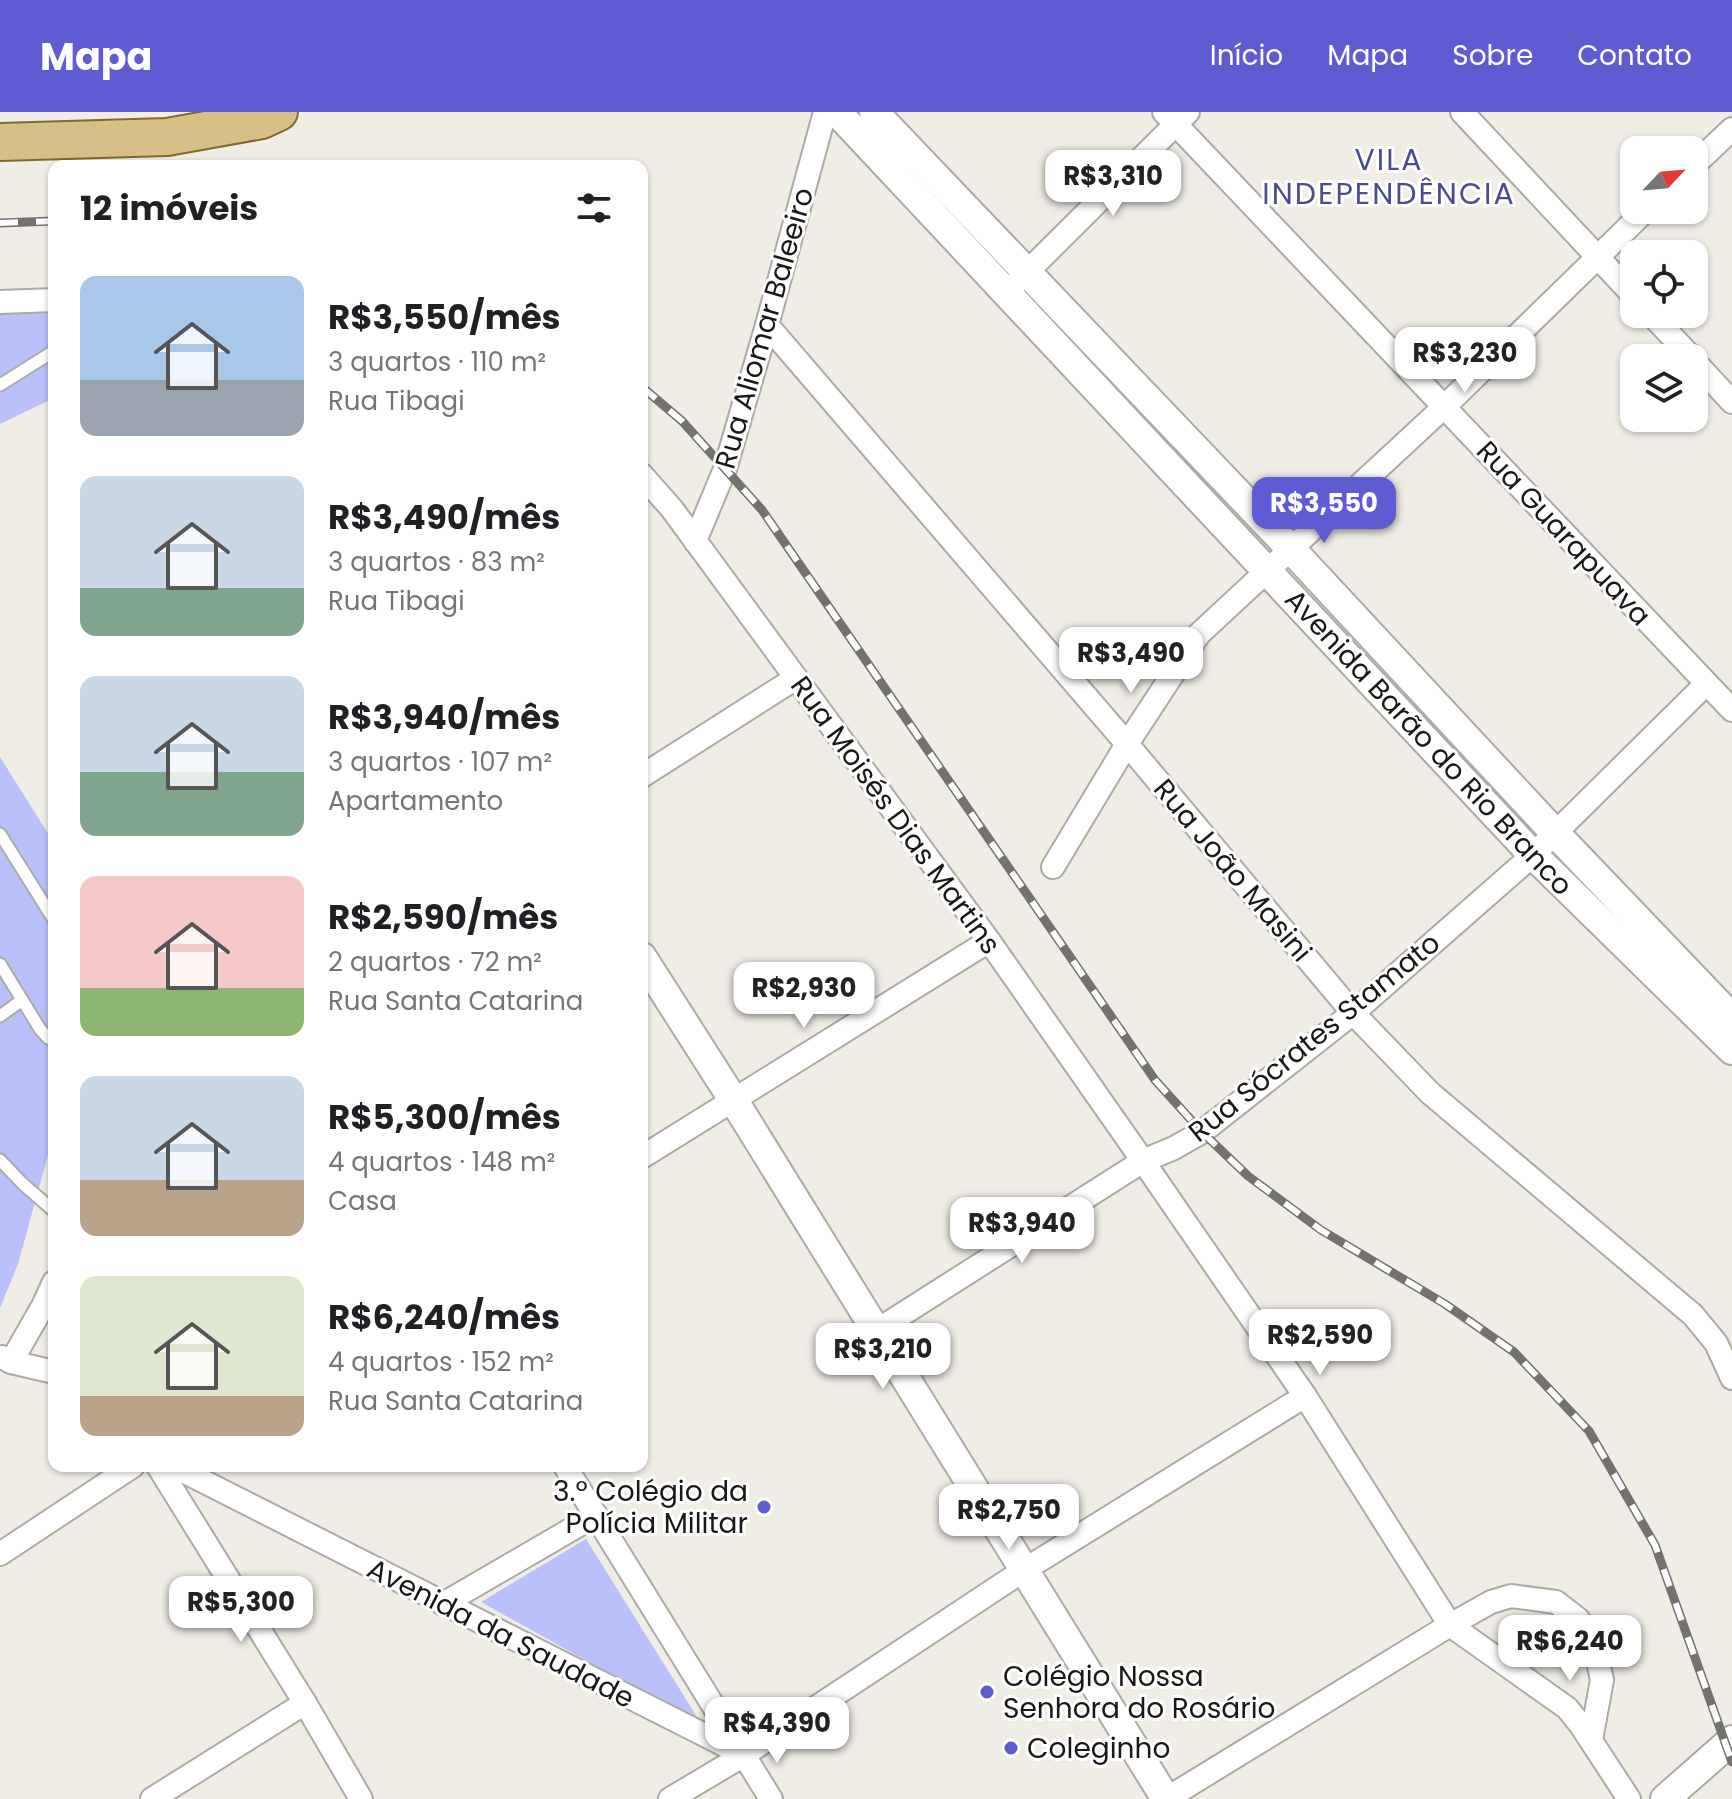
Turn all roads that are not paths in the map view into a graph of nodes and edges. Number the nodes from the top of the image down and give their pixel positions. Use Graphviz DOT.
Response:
graph roads {
  1 [pos="279,112"];
  2 [pos="825,112"];
  3 [pos="837,112"];
  4 [pos="874,112"];
  5 [pos="1462,112"];
  6 [pos="1176,116"];
  7 [pos="1732,129"];
  8 [pos="0,142"];
  9 [pos="1708,152"];
  10 [pos="1631,224"];
  11 [pos="1597,256"];
  12 [pos="1027,271"];
  13 [pos="1620,281"];
  14 [pos="1006,292"];
  15 [pos="48,300"];
  16 [pos="0,302"];
  17 [pos="767,325"];
  18 [pos="1664,328"];
  19 [pos="1679,344"];
  20 [pos="48,355"];
  21 [pos="1708,376"];
  22 [pos="0,385"];
  23 [pos="1732,402"];
  24 [pos="1444,407"];
  25 [pos="648,482"];
  26 [pos="695,541"];
  27 [pos="1291,549"];
  28 [pos="1268,570"];
  29 [pos="796,678"];
  30 [pos="1706,684"];
  31 [pos="1732,710"];
  32 [pos="1127,744"];
  33 [pos="648,772"];
  34 [pos="1555,833"];
  35 [pos="0,834"];
  36 [pos="1533,855"];
  37 [pos="1053,867"];
  38 [pos="48,910"];
  39 [pos="989,941"];
  40 [pos="0,964"];
  41 [pos="648,966"];
  42 [pos="22,1000"];
  43 [pos="1353,1013"];
  44 [pos="0,1016"];
  45 [pos="1732,1018"];
  46 [pos="48,1038"];
  47 [pos="1732,1050"];
  48 [pos="734,1101"];
  49 [pos="648,1153"];
  50 [pos="0,1160"];
  51 [pos="1143,1161"];
  52 [pos="48,1206"];
  53 [pos="48,1295"];
  54 [pos="876,1331"];
  55 [pos="6,1359"];
  56 [pos="48,1370"];
  57 [pos="1732,1378"];
  58 [pos="1305,1396"];
  59 [pos="124,1472"];
  60 [pos="162,1472"];
  61 [pos="185,1472"];
  62 [pos="569,1472"];
  63 [pos="596,1515"];
  64 [pos="0,1554"];
  65 [pos="1024,1570"];
  66 [pos="443,1604"];
  67 [pos="1450,1625"];
  68 [pos="305,1703"];
  69 [pos="1591,1740"];
  70 [pos="1732,1740"];
  71 [pos="744,1755"];
  72 [pos="152,1799"];
  73 [pos="361,1799"];
  74 [pos="670,1799"];
  75 [pos="771,1799"];
  76 [pos="1166,1799"];
  77 [pos="1629,1799"];
  78 [pos="1665,1799"];
  1 -- 8 [label="main road"];
  2 -- 17 [label="street, Rua Aliomar Baleeiro"];
  3 -- 14 [label="street, Avenida Barão do Rio Branco"];
  4 -- 12 [label="street, Avenida Barão do Rio Branco"];
  5 -- 11 [label="street"];
  6 -- 12 [label="street"];
  6 -- 24 [label="street, Rua Guarapuava"];
  7 -- 9 [label="street"];
  10 -- 11 [label="street"];
  11 -- 13 [label="street"];
  11 -- 24 [label="street"];
  12 -- 14 [label="street"];
  12 -- 27 [label="street, Avenida Barão do Rio Branco"];
  14 -- 28 [label="street, Avenida Barão do Rio Branco"];
  15 -- 16 [label="street"];
  17 -- 26 [label="street, Rua Aliomar Baleeiro"];
  17 -- 32 [label="street, Rua João Masini"];
  18 -- 19 [label="street"];
  20 -- 22 [label="lane"];
  21 -- 23 [label="street"];
  24 -- 27 [label="street"];
  24 -- 30 [label="street, Rua Guarapuava"];
  25 -- 26 [label="street, Rua Moisés Dias Martins"];
  26 -- 29 [label="street, Rua Moisés Dias Martins"];
  27 -- 28 [label="street"];
  27 -- 34 [label="street, Avenida Barão do Rio Branco"];
  28 -- 32 [label="street"];
  28 -- 36 [label="street, Avenida Barão do Rio Branco"];
  29 -- 33 [label="street"];
  29 -- 39 [label="street, Rua Moisés Dias Martins"];
  30 -- 31 [label="street, Rua Guarapuava"];
  30 -- 34 [label="street, Rua Sócrates Stamato"];
  32 -- 37 [label="street"];
  32 -- 43 [label="street, Rua João Masini"];
  34 -- 36 [label="street, Rua Sócrates Stamato"];
  34 -- 45 [label="street, Avenida Barão do Rio Branco"];
  35 -- 38 [label="lane"];
  36 -- 43 [label="street, Rua Sócrates Stamato"];
  36 -- 47 [label="street, Avenida Barão do Rio Branco"];
  39 -- 48 [label="street"];
  39 -- 51 [label="street, Rua Moisés Dias Martins"];
  40 -- 42 [label="lane"];
  41 -- 48 [label="street"];
  42 -- 44 [label="lane"];
  42 -- 46 [label="lane"];
  43 -- 51 [label="street, Rua Sócrates Stamato"];
  43 -- 57 [label="street, Rua João Masini"];
  48 -- 49 [label="street"];
  48 -- 54 [label="street"];
  50 -- 52 [label="lane"];
  51 -- 54 [label="street, Rua Sócrates Stamato"];
  51 -- 58 [label="street, Rua Moisés Dias Martins"];
  53 -- 55 [label="street"];
  54 -- 65 [label="street"];
  55 -- 56 [label="street"];
  58 -- 65 [label="street"];
  58 -- 67 [label="street, Rua Moisés Dias Martins"];
  59 -- 64 [label="street"];
  60 -- 68 [label="street"];
  61 -- 66 [label="street, Avenida da Saudade"];
  62 -- 63 [label="street"];
  63 -- 66 [label="street"];
  63 -- 71 [label="street"];
  65 -- 71 [label="street"];
  65 -- 76 [label="street"];
  66 -- 71 [label="street, Avenida da Saudade"];
  67 -- 69 [label="street"];
  67 -- 69 [label="street"];
  67 -- 76 [label="street"];
  68 -- 72 [label="street"];
  68 -- 73 [label="street"];
  69 -- 77 [label="street"];
  70 -- 78 [label="street"];
  71 -- 74 [label="street"];
  71 -- 75 [label="street"];
}
